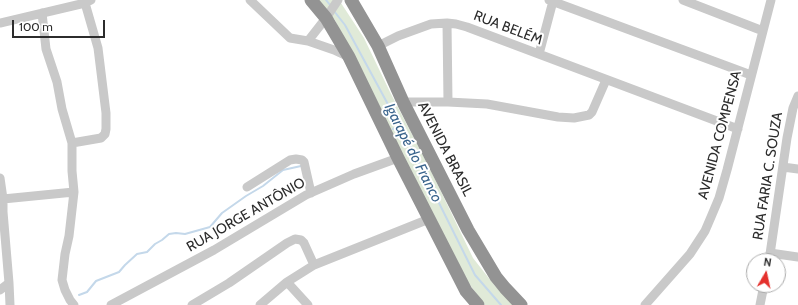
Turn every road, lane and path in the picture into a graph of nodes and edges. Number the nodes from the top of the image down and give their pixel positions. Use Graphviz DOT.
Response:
graph roads {
  1 [pos="250,0"];
  2 [pos="311,0"];
  3 [pos="338,0"];
  4 [pos="351,0"];
  5 [pos="683,0"];
  6 [pos="771,0"];
  7 [pos="88,1"];
  8 [pos="551,1"];
  9 [pos="42,13"];
  10 [pos="328,16"];
  11 [pos="0,23"];
  12 [pos="447,23"];
  13 [pos="763,31"];
  14 [pos="308,41"];
  15 [pos="378,46"];
  16 [pos="539,54"];
  17 [pos="349,57"];
  18 [pos="751,75"];
  19 [pos="606,80"];
  20 [pos="798,96"];
  21 [pos="403,102"];
  22 [pos="448,102"];
  23 [pos="738,129"];
  24 [pos="72,143"];
  25 [pos="398,158"];
  26 [pos="783,167"];
  27 [pos="798,169"];
  28 [pos="0,178"];
  29 [pos="247,187"];
  30 [pos="74,192"];
  31 [pos="311,193"];
  32 [pos="3,199"];
  33 [pos="1,212"];
  34 [pos="429,219"];
  35 [pos="771,253"];
  36 [pos="786,258"];
  37 [pos="798,258"];
  38 [pos="314,265"];
  39 [pos="287,282"];
  40 [pos="9,283"];
  41 [pos="0,290"];
  42 [pos="762,293"];
  43 [pos="10,305"];
  44 [pos="74,305"];
  45 [pos="111,305"];
  46 [pos="192,305"];
  47 [pos="260,305"];
  48 [pos="308,305"];
  49 [pos="478,305"];
  50 [pos="521,305"];
  51 [pos="645,305"];
  52 [pos="760,305"];
  1 -- 14 [label="street"];
  2 -- 10 [label="highway"];
  3 -- 10 [label="street"];
  4 -- 15 [label="highway, AVENIDA BRASIL"];
  5 -- 13 [label="street"];
  6 -- 13 [label="street, AVENIDA COMPENSA"];
  7 -- 9 [label="street"];
  7 -- 24 [label="street"];
  8 -- 16 [label="street"];
  8 -- 18 [label="street"];
  9 -- 11 [label="street"];
  9 -- 24 [label="street"];
  10 -- 14 [label="street"];
  10 -- 17 [label="highway"];
  12 -- 15 [label="street, RUA BELÉM"];
  12 -- 16 [label="street, RUA BELÉM"];
  12 -- 22 [label="street"];
  13 -- 18 [label="street, AVENIDA COMPENSA"];
  14 -- 17 [label="street"];
  15 -- 21 [label="highway, AVENIDA BRASIL"];
  16 -- 19 [label="street, RUA BELÉM"];
  17 -- 25 [label="highway"];
  18 -- 23 [label="street, AVENIDA COMPENSA"];
  19 -- 22 [label="street"];
  19 -- 23 [label="street, RUA BELÉM"];
  20 -- 26 [label="street, RUA FARIA C. SOUZA"];
  21 -- 22 [label="street"];
  21 -- 50 [label="highway, AVENIDA BRASIL"];
  23 -- 51 [label="street, AVENIDA COMPENSA"];
  24 -- 30 [label="street"];
  25 -- 31 [label="street, RUA JORGE ANTÔNIO"];
  25 -- 34 [label="highway"];
  26 -- 27 [label="street"];
  26 -- 35 [label="street, RUA FARIA C. SOUZA"];
  28 -- 32 [label="street"];
  29 -- 31 [label="street"];
  30 -- 32 [label="street"];
  30 -- 44 [label="street"];
  31 -- 45 [label="street, RUA JORGE ANTÔNIO"];
  32 -- 33 [label="street"];
  33 -- 40 [label="street"];
  34 -- 38 [label="street"];
  34 -- 49 [label="highway"];
  36 -- 37 [label="street"];
  38 -- 39 [label="street"];
  38 -- 46 [label="street"];
  39 -- 47 [label="street"];
  39 -- 48 [label="street"];
  40 -- 41 [label="street"];
  40 -- 43 [label="street"];
  42 -- 52 [label="street"];
}
